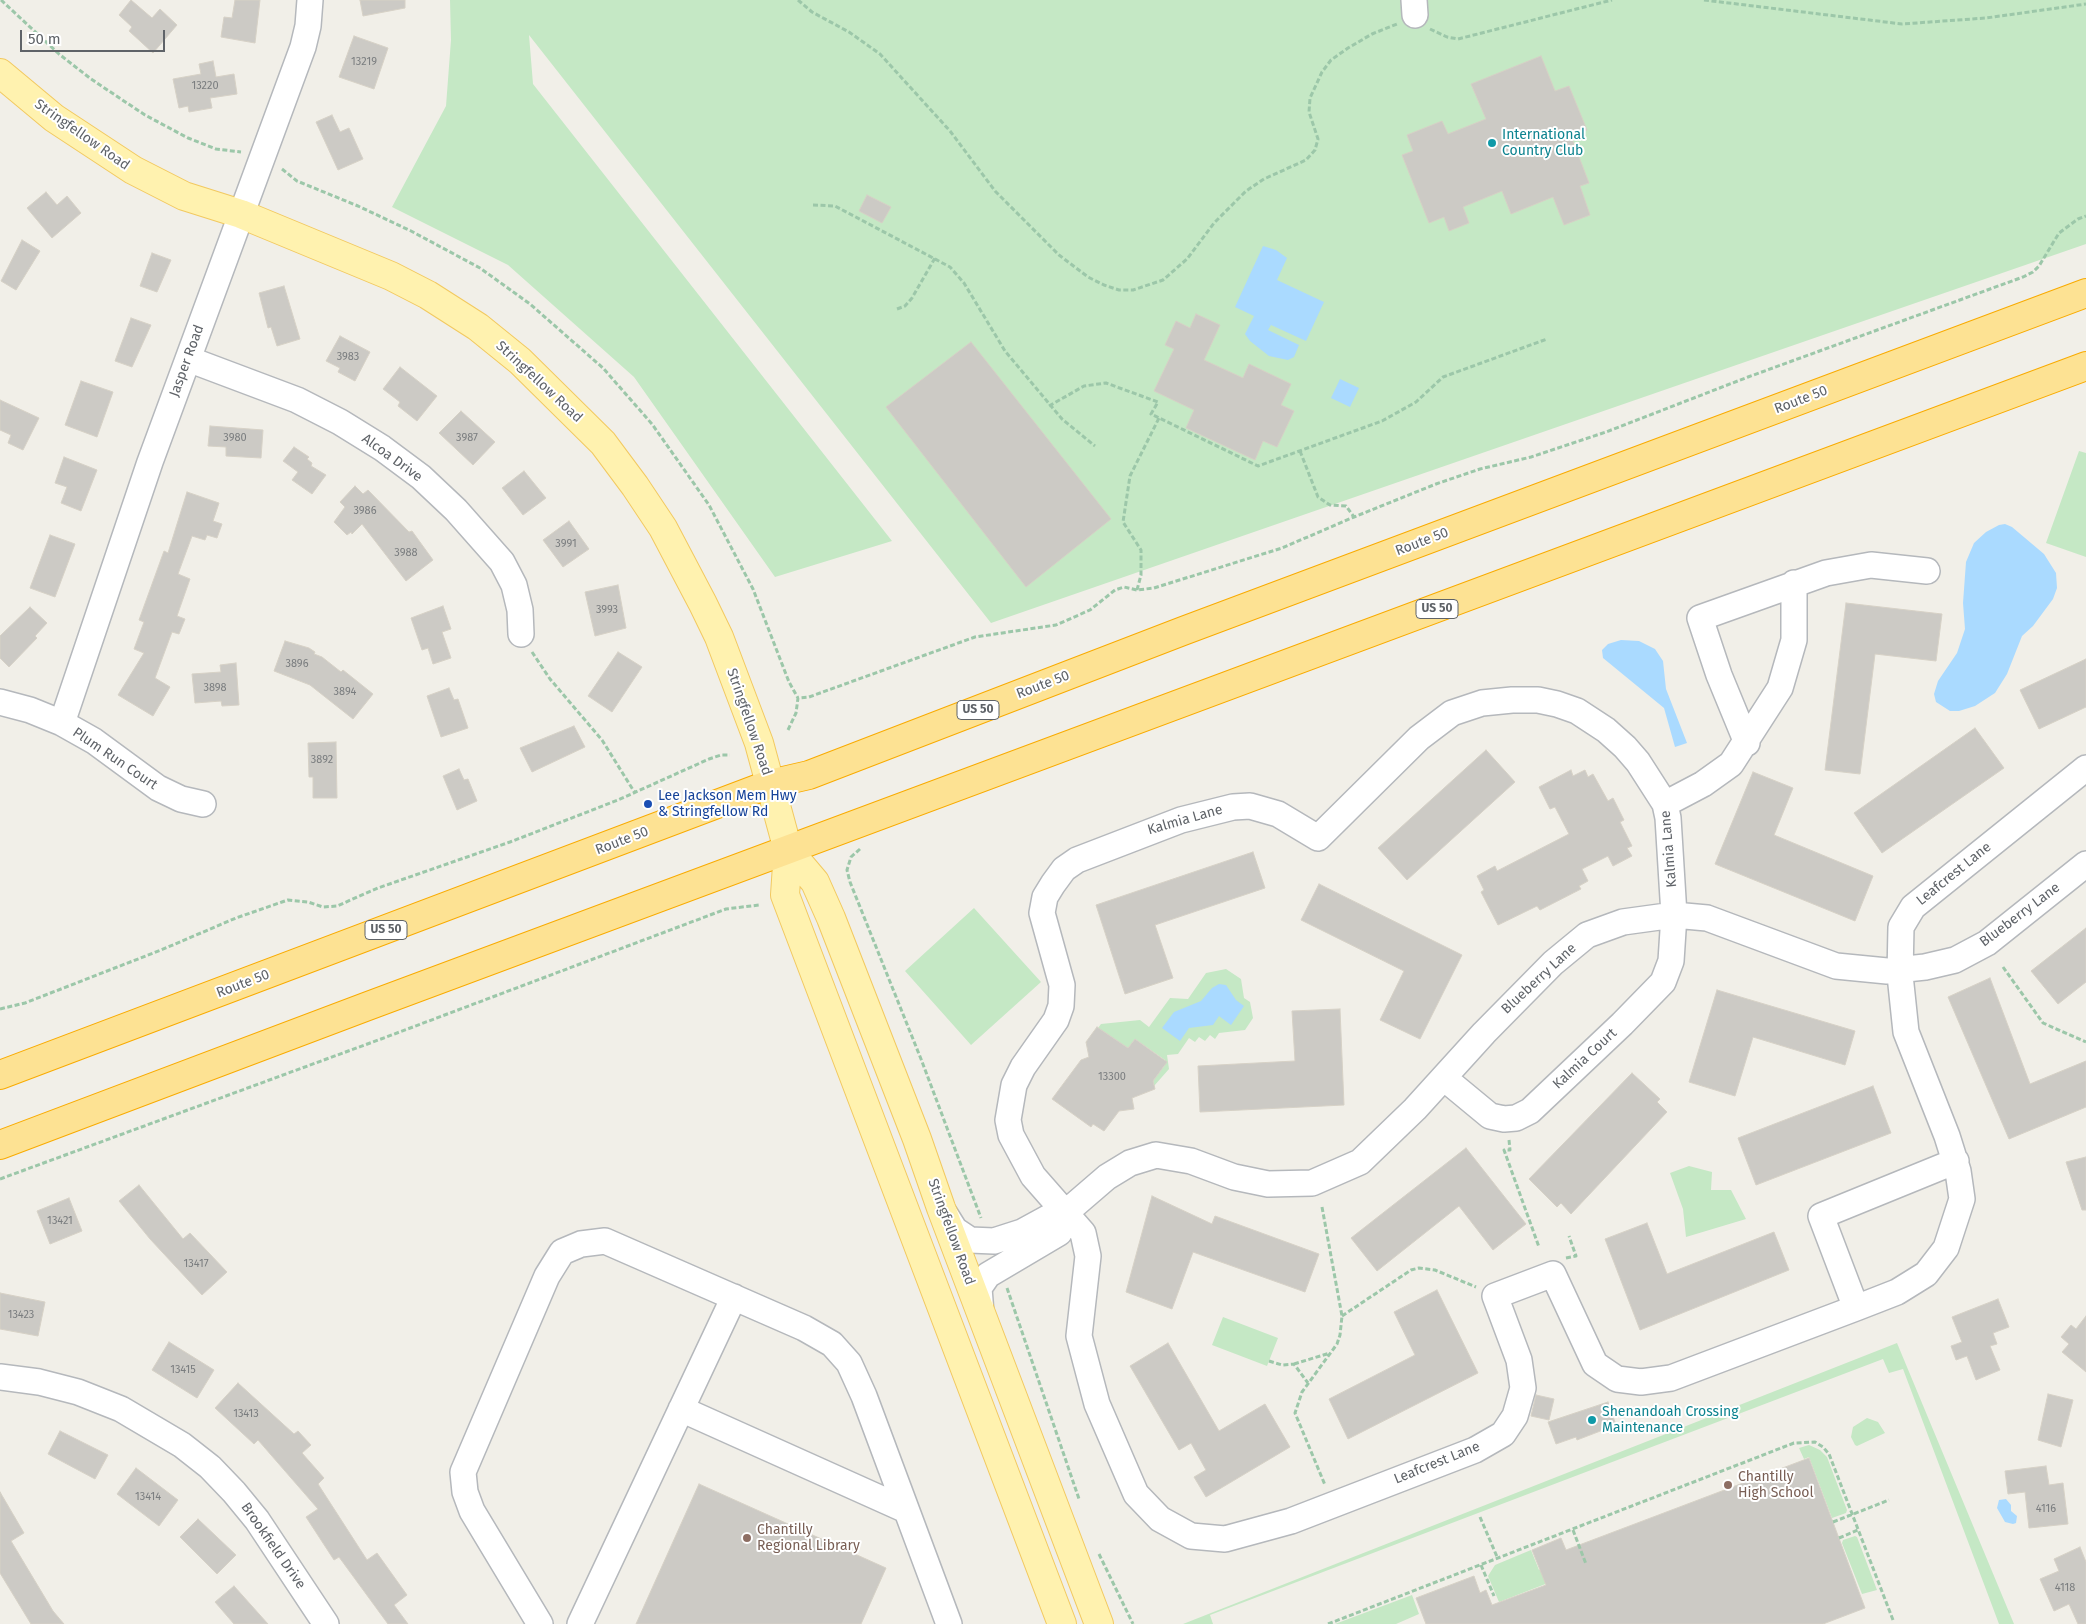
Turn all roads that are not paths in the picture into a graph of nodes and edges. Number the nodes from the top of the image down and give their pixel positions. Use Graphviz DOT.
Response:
graph roads {
  1 [pos="310,0"];
  2 [pos="0,73"];
  3 [pos="241,214"];
  4 [pos="2086,292"];
  5 [pos="188,359"];
  6 [pos="2086,366"];
  7 [pos="1927,571"];
  8 [pos="1794,583"];
  9 [pos="521,634"];
  10 [pos="0,702"];
  11 [pos="62,723"];
  12 [pos="1747,743"];
  13 [pos="2086,768"];
  14 [pos="770,784"];
  15 [pos="203,804"];
  16 [pos="1665,804"];
  17 [pos="788,850"];
  18 [pos="2086,864"];
  19 [pos="1674,915"];
  20 [pos="1900,970"];
  21 [pos="0,1075"];
  22 [pos="1444,1078"];
  23 [pos="0,1145"];
  24 [pos="1956,1162"];
  25 [pos="941,1208"];
  26 [pos="1064,1214"];
  27 [pos="734,1297"];
  28 [pos="1856,1308"];
  29 [pos="981,1313"];
  30 [pos="0,1377"];
  31 [pos="681,1409"];
  32 [pos="906,1510"];
  33 [pos="326,1624"];
  34 [pos="540,1624"];
  35 [pos="580,1624"];
  36 [pos="949,1624"];
  37 [pos="1062,1624"];
  38 [pos="1099,1624"];
  1 -- 3 [label="street, Jasper Road"];
  2 -- 3 [label="main road, Stringfellow Road"];
  3 -- 5 [label="street, Jasper Road"];
  3 -- 14 [label="main road, Stringfellow Road"];
  4 -- 14 [label="highway, Route 50 / US 50"];
  5 -- 9 [label="street, Alcoa Drive"];
  5 -- 11 [label="street, Jasper Road"];
  6 -- 17 [label="highway, US 50"];
  7 -- 8 [label="street"];
  8 -- 12 [label="street"];
  8 -- 12 [label="street"];
  10 -- 11 [label="street, Plum Run Court"];
  11 -- 15 [label="street, Plum Run Court"];
  12 -- 16 [label="street"];
  13 -- 20 [label="street, Leafcrest Lane"];
  14 -- 17 [label="main road, Stringfellow Road"];
  14 -- 21 [label="highway, Route 50 / US 50"];
  16 -- 19 [label="street, Kalmia Lane"];
  16 -- 26 [label="street, Kalmia Lane"];
  17 -- 23 [label="highway, US 50"];
  17 -- 25 [label="main road, Stringfellow Road"];
  17 -- 37 [label="main road, Stringfellow Road"];
  18 -- 20 [label="street, Blueberry Lane"];
  19 -- 20 [label="street, Blueberry Lane"];
  19 -- 22 [label="street, Blueberry Lane"];
  19 -- 22 [label="street, Kalmia Court"];
  20 -- 24 [label="street, Leafcrest Lane"];
  22 -- 26 [label="street, Blueberry Lane"];
  24 -- 28 [label="street, Leafcrest Lane"];
  24 -- 28 [label="street"];
  25 -- 26 [label="street, Blueberry Lane"];
  25 -- 29 [label="main road, Stringfellow Road"];
  26 -- 28 [label="street, Leafcrest Lane"];
  26 -- 29 [label="street, Blueberry Lane"];
  27 -- 31 [label="street"];
  27 -- 32 [label="street"];
  27 -- 34 [label="street"];
  29 -- 38 [label="main road, Stringfellow Road"];
  30 -- 33 [label="street, Brookfield Drive"];
  31 -- 32 [label="street"];
  31 -- 35 [label="street"];
  32 -- 36 [label="street"];
}
